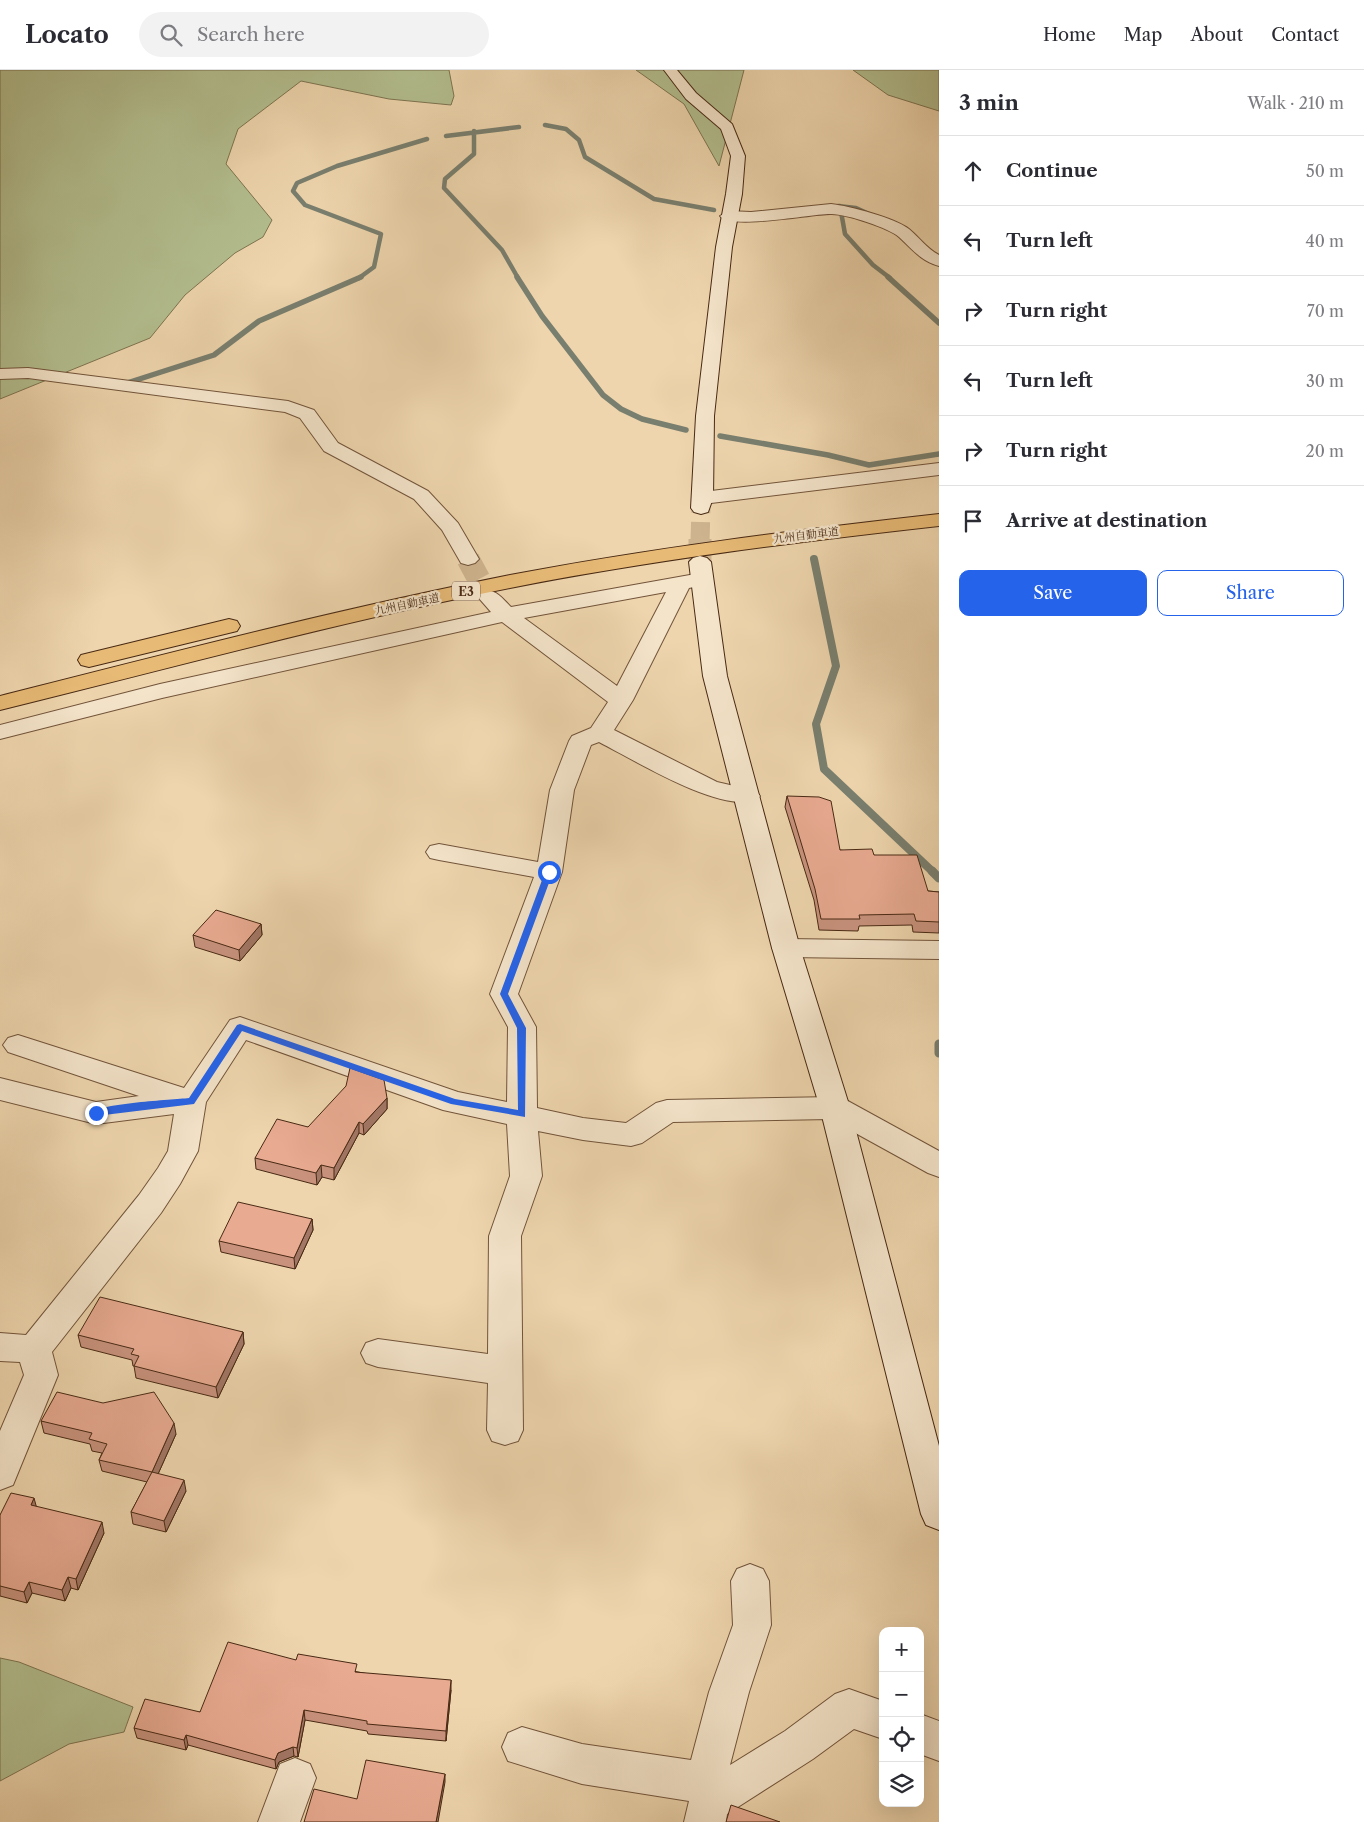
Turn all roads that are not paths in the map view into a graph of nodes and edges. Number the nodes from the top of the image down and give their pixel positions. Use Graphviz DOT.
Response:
graph roads {
  1 [pos="670,70"];
  2 [pos="728,216"];
  3 [pos="939,261"];
  4 [pos="0,374"];
  5 [pos="939,469"];
  6 [pos="939,504"];
  7 [pos="939,520"];
  8 [pos="468,560"];
  9 [pos="694,575"];
  10 [pos="488,596"];
  11 [pos="506,615"];
  12 [pos="0,683"];
  13 [pos="621,700"];
  14 [pos="0,703"];
  15 [pos="0,732"];
  16 [pos="600,733"];
  17 [pos="747,796"];
  18 [pos="439,852"];
  19 [pos="549,872"];
  20 [pos="786,948"];
  21 [pos="939,950"];
  22 [pos="18,1045"];
  23 [pos="0,1089"];
  24 [pos="191,1101"];
  25 [pos="835,1108"];
  26 [pos="522,1114"];
  27 [pos="939,1165"];
  28 [pos="0,1347"];
  29 [pos="34,1350"];
  30 [pos="378,1353"];
  31 [pos="506,1371"];
  32 [pos="505,1430"];
  33 [pos="0,1474"];
  34 [pos="939,1514"];
  35 [pos="750,1581"];
  36 [pos="879,1719"];
  37 [pos="924,1735"];
  38 [pos="939,1741"];
  39 [pos="522,1748"];
  40 [pos="296,1778"];
  41 [pos="714,1797"];
  42 [pos="279,1822"];
  1 -- 2 [label="street"];
  2 -- 3 [label="street"];
  2 -- 5 [label="street"];
  4 -- 8 [label="street"];
  6 -- 12 [label="highway, 九州自動車道 / E3"];
  7 -- 14 [label="highway, 九州自動車道 / E3"];
  9 -- 11 [label="street"];
  9 -- 13 [label="street"];
  9 -- 17 [label="street"];
  10 -- 11 [label="street"];
  11 -- 13 [label="street"];
  11 -- 15 [label="street"];
  13 -- 16 [label="street"];
  16 -- 17 [label="street"];
  16 -- 19 [label="street"];
  17 -- 20 [label="street"];
  18 -- 19 [label="street"];
  19 -- 26 [label="street"];
  20 -- 21 [label="street"];
  20 -- 25 [label="street"];
  22 -- 24 [label="street"];
  23 -- 24 [label="street"];
  24 -- 26 [label="street"];
  24 -- 29 [label="street"];
  25 -- 26 [label="street"];
  25 -- 27 [label="street"];
  25 -- 34 [label="street"];
  26 -- 31 [label="street"];
  28 -- 29 [label="street"];
  29 -- 33 [label="street"];
  30 -- 31 [label="street"];
  31 -- 32 [label="street"];
  35 -- 41 [label="street"];
  36 -- 41 [label="street"];
  37 -- 38 [label="street"];
  39 -- 41 [label="street"];
  40 -- 42 [label="street"];
}
